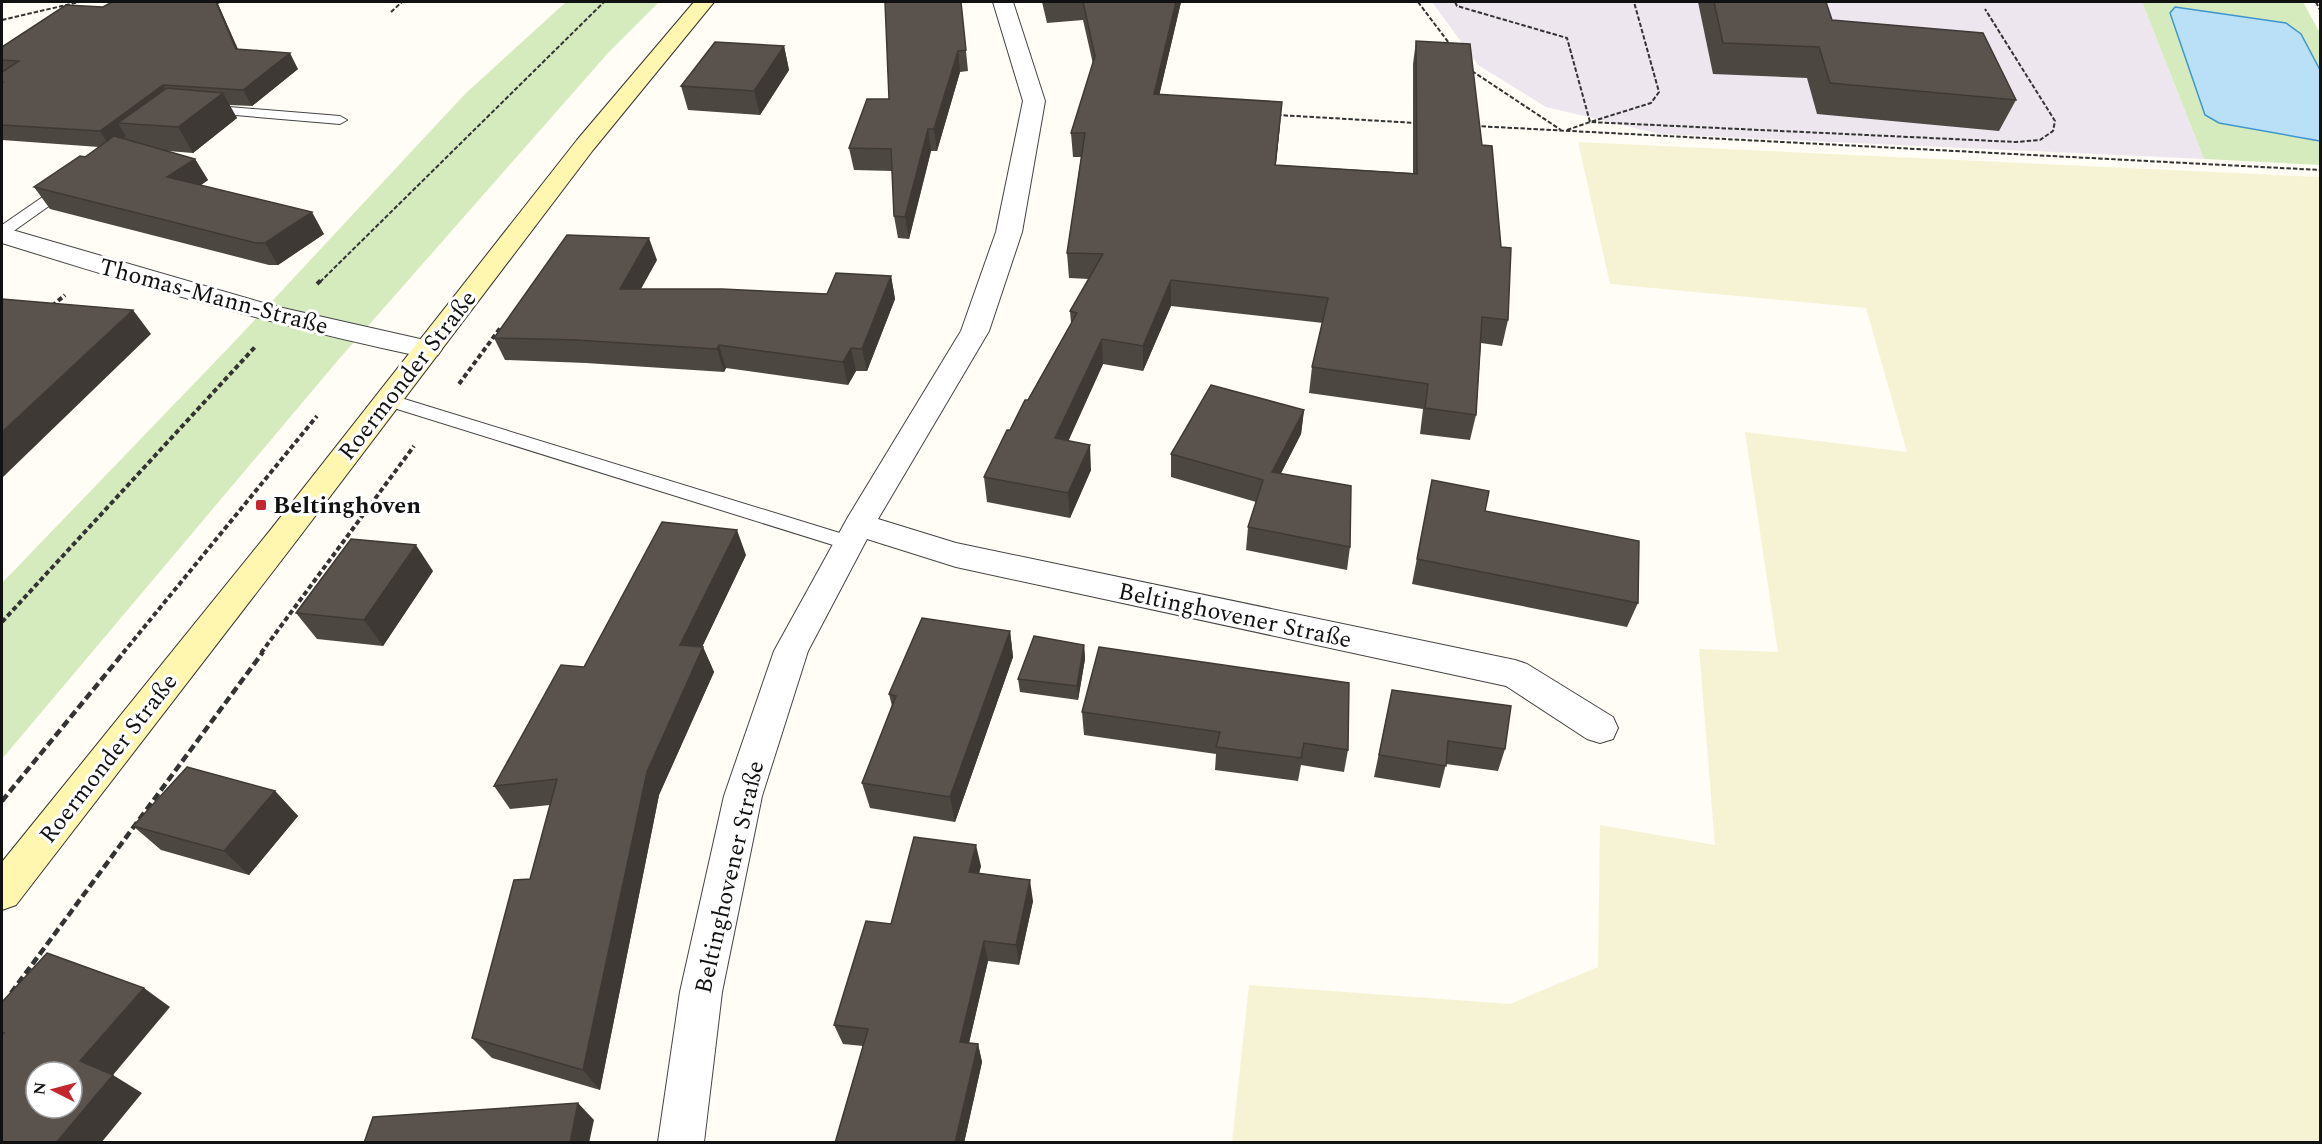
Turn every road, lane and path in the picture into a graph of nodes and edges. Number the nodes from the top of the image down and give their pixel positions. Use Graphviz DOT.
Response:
graph roads {
  1 [pos="79,2"];
  2 [pos="402,2"];
  3 [pos="704,2"];
  4 [pos="1003,2"];
  5 [pos="1418,2"];
  6 [pos="1455,2"];
  7 [pos="1634,2"];
  8 [pos="2316,2"];
  9 [pos="1985,9"];
  10 [pos="2320,10"];
  11 [pos="391,12"];
  12 [pos="2,20"];
  13 [pos="1456,52"];
  14 [pos="1470,70"];
  15 [pos="189,107"];
  16 [pos="1269,115"];
  17 [pos="340,120"];
  18 [pos="1590,122"];
  19 [pos="1422,123"];
  20 [pos="1469,126"];
  21 [pos="1563,131"];
  22 [pos="2320,170"];
  23 [pos="85,174"];
  24 [pos="2,234"];
  25 [pos="99,265"];
  26 [pos="46,312"];
  27 [pos="508,319"];
  28 [pos="428,349"];
  29 [pos="388,400"];
  30 [pos="437,415"];
  31 [pos="854,534"];
  32 [pos="1600,728"];
  33 [pos="2,892"];
  34 [pos="9,996"];
  35 [pos="681,1143"];
  1 -- 12 [label="path"];
  2 -- 11 [label="path"];
  3 -- 28 [label="main road, Roermonder Straße"];
  4 -- 31 [label="street, Beltinghovener Straße"];
  5 -- 13 [label="path"];
  6 -- 18 [label="path"];
  7 -- 18 [label="path"];
  8 -- 10 [label="path"];
  9 -- 18 [label="path"];
  14 -- 21 [label="path"];
  15 -- 17 [label="lane"];
  16 -- 19 [label="path"];
  18 -- 21 [label="path"];
  20 -- 21 [label="path"];
  21 -- 22 [label="path"];
  23 -- 24 [label="lane"];
  24 -- 25 [label="street, Thomas-Mann-Straße"];
  25 -- 26 [label="path"];
  25 -- 28 [label="street, Thomas-Mann-Straße"];
  27 -- 30 [label="path"];
  28 -- 29 [label="main road, Roermonder Straße"];
  29 -- 30 [label="lane"];
  29 -- 33 [label="main road, Roermonder Straße"];
  30 -- 31 [label="lane"];
  30 -- 34 [label="path"];
  31 -- 32 [label="street, Beltinghovener Straße"];
  31 -- 35 [label="street, Beltinghovener Straße"];
}
